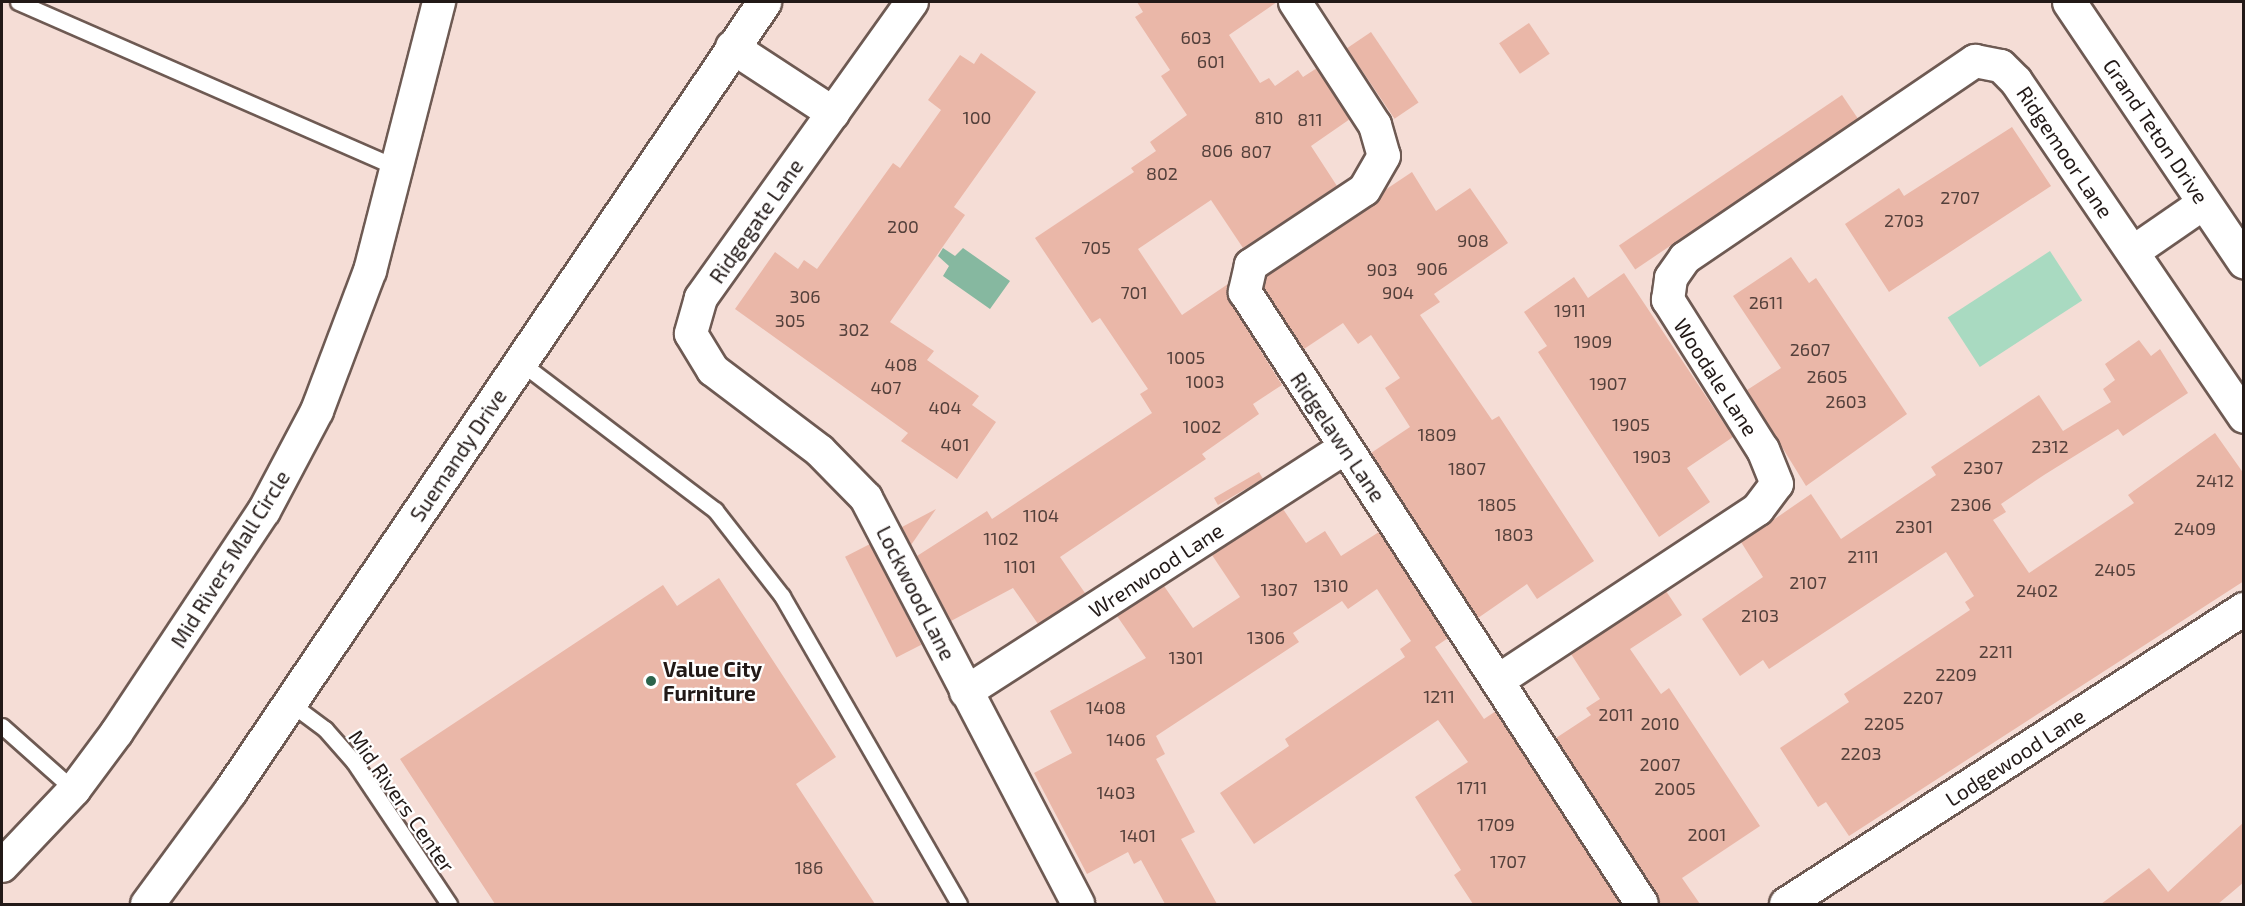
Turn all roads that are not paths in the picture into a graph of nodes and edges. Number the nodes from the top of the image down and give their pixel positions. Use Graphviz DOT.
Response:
graph roads {
  1 [pos="18,2"];
  2 [pos="439,2"];
  3 [pos="764,2"];
  4 [pos="912,2"];
  5 [pos="1295,2"];
  6 [pos="2069,2"];
  7 [pos="732,47"];
  8 [pos="1989,60"];
  9 [pos="833,113"];
  10 [pos="398,168"];
  11 [pos="2204,203"];
  12 [pos="2133,252"];
  13 [pos="2244,261"];
  14 [pos="691,334"];
  15 [pos="520,362"];
  16 [pos="2244,417"];
  17 [pos="1345,448"];
  18 [pos="2244,609"];
  19 [pos="1499,680"];
  20 [pos="966,692"];
  21 [pos="290,703"];
  22 [pos="2,726"];
  23 [pos="74,790"];
  24 [pos="2,866"];
  25 [pos="147,904"];
  26 [pos="449,904"];
  27 [pos="959,904"];
  28 [pos="1078,904"];
  29 [pos="1642,904"];
  30 [pos="1786,904"];
  1 -- 10 [label="lane"];
  2 -- 10 [label="street, Mid Rivers Mall Circle"];
  3 -- 7 [label="street, Suemandy Drive"];
  4 -- 9 [label="street, Ridgegate Lane"];
  5 -- 17 [label="street, Ridgelawn Lane"];
  6 -- 11 [label="street, Grand Teton Drive"];
  7 -- 9 [label="street"];
  7 -- 15 [label="street, Suemandy Drive"];
  8 -- 12 [label="street, Ridgemoor Lane"];
  8 -- 19 [label="street, Woodale Lane"];
  9 -- 14 [label="street, Ridgegate Lane"];
  10 -- 23 [label="street, Mid Rivers Mall Circle"];
  11 -- 12 [label="street"];
  11 -- 13 [label="street, Grand Teton Drive"];
  12 -- 16 [label="street, Ridgemoor Lane"];
  14 -- 20 [label="street, Lockwood Lane"];
  15 -- 21 [label="street, Suemandy Drive"];
  15 -- 27 [label="lane"];
  17 -- 19 [label="street, Ridgelawn Lane"];
  17 -- 20 [label="street, Wrenwood Lane"];
  18 -- 30 [label="street, Lodgewood Lane"];
  19 -- 29 [label="street, Ridgelawn Lane"];
  20 -- 28 [label="street, Lockwood Lane"];
  21 -- 25 [label="street, Suemandy Drive"];
  21 -- 26 [label="lane, Mid Rivers Center"];
  22 -- 23 [label="lane"];
  23 -- 24 [label="street, Mid Rivers Mall Circle"];
}
